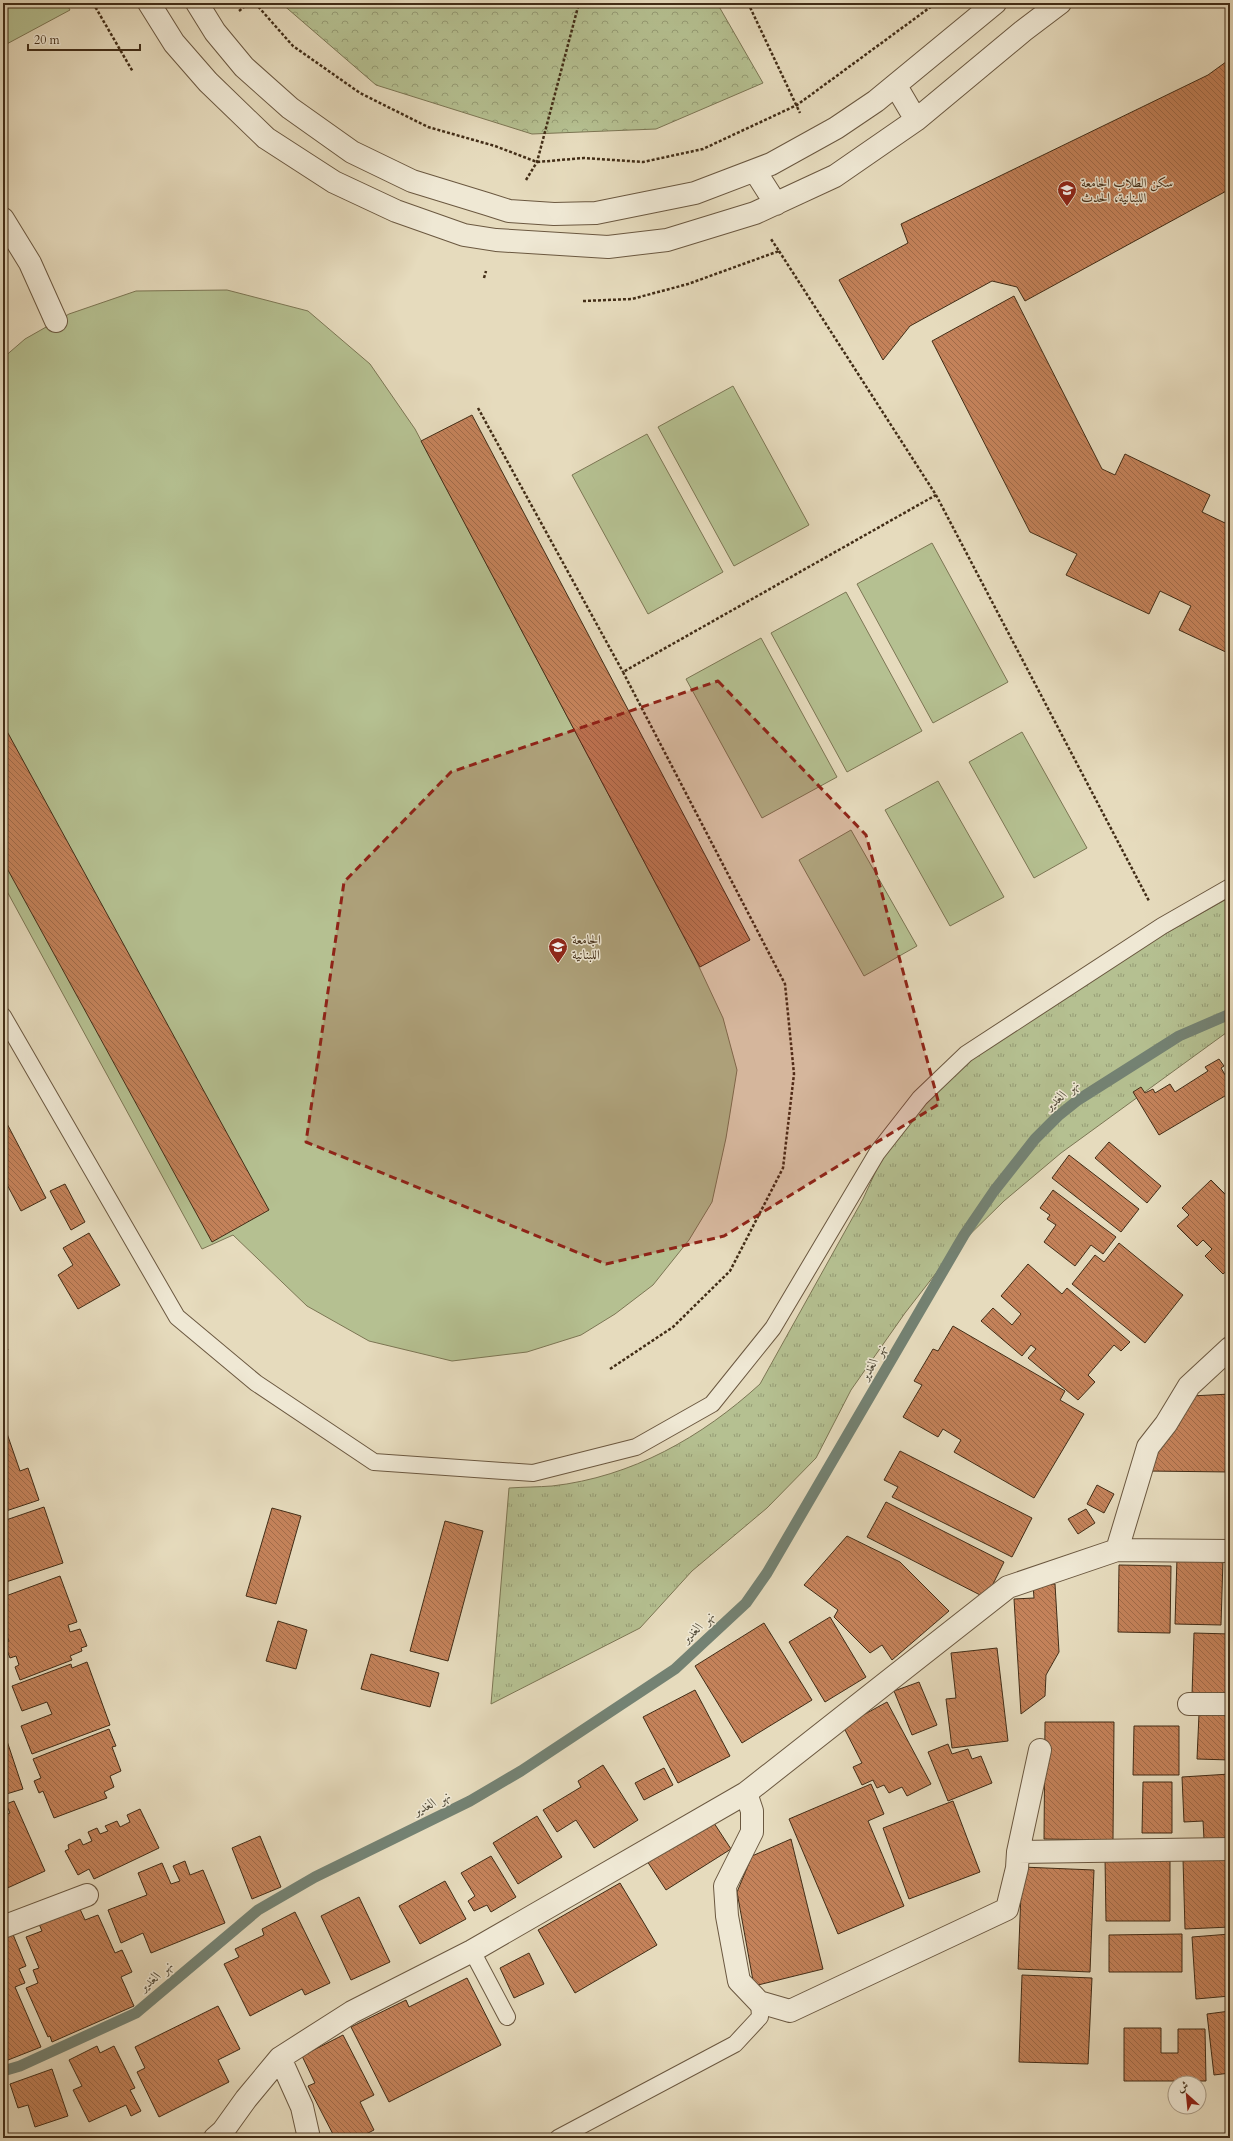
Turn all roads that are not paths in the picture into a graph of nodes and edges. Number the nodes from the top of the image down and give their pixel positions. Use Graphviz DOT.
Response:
graph roads {
  1 [pos="149,3"];
  2 [pos="197,3"];
  3 [pos="995,3"];
  4 [pos="1060,3"];
  5 [pos="896,86"];
  6 [pos="916,120"];
  7 [pos="755,171"];
  8 [pos="776,204"];
  9 [pos="3,219"];
  10 [pos="56,321"];
  11 [pos="1230,887"];
  12 [pos="3,1016"];
  13 [pos="1230,1348"];
  14 [pos="1117,1550"];
  15 [pos="1230,1551"];
  16 [pos="1190,1704"];
  17 [pos="1230,1704"];
  18 [pos="1040,1750"];
  19 [pos="746,1793"];
  20 [pos="1230,1849"];
  21 [pos="1018,1852"];
  22 [pos="87,1895"];
  23 [pos="3,1927"];
  24 [pos="472,1951"];
  25 [pos="759,2002"];
  26 [pos="507,2017"];
  27 [pos="280,2058"];
  28 [pos="215,2138"];
  29 [pos="310,2138"];
  30 [pos="558,2138"];
  1 -- 8 [label="street"];
  2 -- 7 [label="street"];
  3 -- 5 [label="street"];
  4 -- 6 [label="street"];
  5 -- 6 [label="street"];
  5 -- 7 [label="street"];
  6 -- 8 [label="street"];
  7 -- 8 [label="street"];
  9 -- 10 [label="street"];
  11 -- 12 [label="lane"];
  13 -- 14 [label="street"];
  14 -- 15 [label="street"];
  14 -- 19 [label="street"];
  16 -- 17 [label="street"];
  18 -- 21 [label="street"];
  19 -- 24 [label="street"];
  19 -- 25 [label="street"];
  20 -- 21 [label="street"];
  21 -- 25 [label="street"];
  22 -- 23 [label="street"];
  24 -- 26 [label="lane"];
  24 -- 27 [label="street"];
  25 -- 30 [label="lane"];
  27 -- 28 [label="street"];
  27 -- 29 [label="street"];
}
